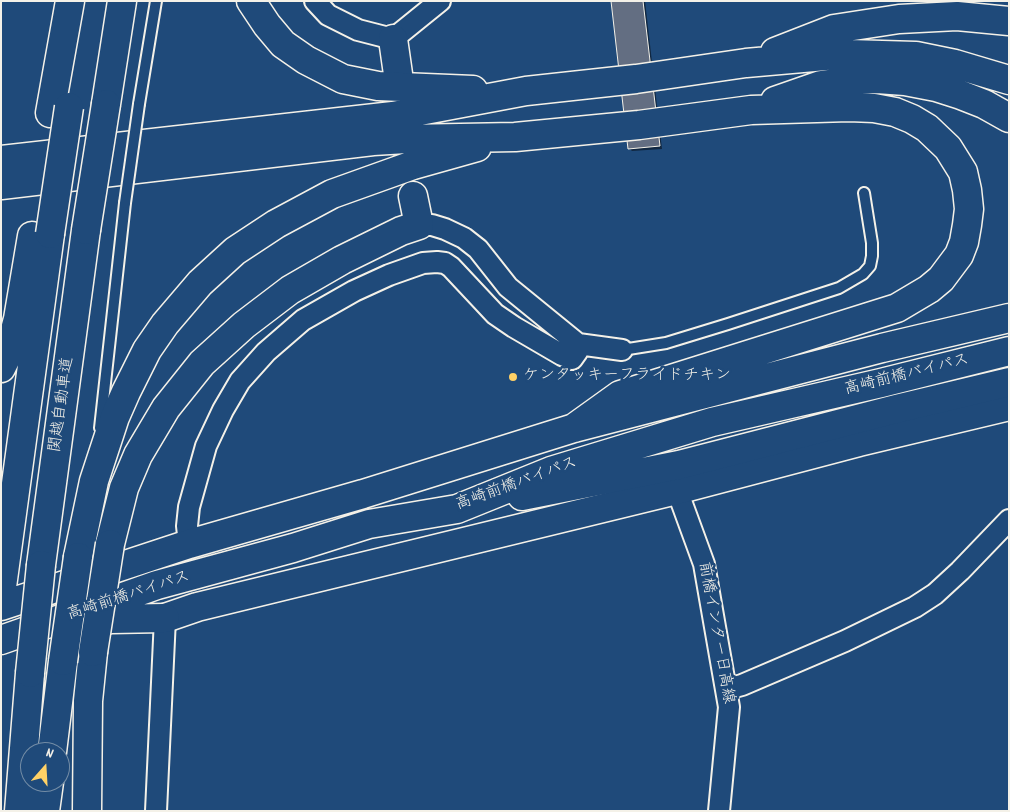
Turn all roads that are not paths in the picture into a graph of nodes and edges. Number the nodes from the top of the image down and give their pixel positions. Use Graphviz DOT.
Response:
graph roads {
  1 [pos="70,1"];
  2 [pos="86,1"];
  3 [pos="122,1"];
  4 [pos="156,1"];
  5 [pos="251,1"];
  6 [pos="315,1"];
  7 [pos="440,1"];
  8 [pos="1009,21"];
  9 [pos="393,39"];
  10 [pos="746,63"];
  11 [pos="398,74"];
  12 [pos="1009,80"];
  13 [pos="526,91"];
  14 [pos="60,110"];
  15 [pos="751,110"];
  16 [pos="1009,118"];
  17 [pos="514,137"];
  18 [pos="1,160"];
  19 [pos="1,185"];
  20 [pos="864,193"];
  21 [pos="413,196"];
  22 [pos="419,224"];
  23 [pos="41,235"];
  24 [pos="290,290"];
  25 [pos="1009,318"];
  26 [pos="303,320"];
  27 [pos="578,344"];
  28 [pos="622,350"];
  29 [pos="1009,351"];
  30 [pos="1,368"];
  31 [pos="1009,382"];
  32 [pos="1009,406"];
  33 [pos="574,428"];
  34 [pos="94,481"];
  35 [pos="677,490"];
  36 [pos="457,509"];
  37 [pos="1009,520"];
  38 [pos="189,544"];
  39 [pos="3,585"];
  40 [pos="1,606"];
  41 [pos="166,618"];
  42 [pos="4,639"];
  43 [pos="727,689"];
  44 [pos="53,742"];
  45 [pos="48,792"];
  46 [pos="18,811"];
  47 [pos="45,811"];
  48 [pos="87,811"];
  49 [pos="156,811"];
  50 [pos="719,811"];
  1 -- 14 [label="main road"];
  2 -- 14 [label="main road"];
  3 -- 46 [label="main road, 関越自動車道, bridge"];
  4 -- 34 [label="lane, bridge"];
  5 -- 13 [label="main road"];
  6 -- 9 [label="street"];
  7 -- 9 [label="street"];
  8 -- 10 [label="main road"];
  9 -- 11 [label="main road"];
  10 -- 12 [label="main road"];
  10 -- 13 [label="main road"];
  13 -- 18 [label="main road"];
  14 -- 23 [label="main road, bridge"];
  15 -- 16 [label="main road"];
  15 -- 17 [label="main road"];
  15 -- 33 [label="main road"];
  17 -- 19 [label="main road"];
  17 -- 34 [label="main road"];
  20 -- 28 [label="lane"];
  21 -- 22 [label="main road"];
  22 -- 24 [label="main road"];
  22 -- 27 [label="street"];
  23 -- 30 [label="main road"];
  23 -- 39 [label="main road"];
  24 -- 26 [label="street"];
  24 -- 48 [label="main road, bridge"];
  25 -- 33 [label="main road, 高崎前橋バイパス"];
  26 -- 27 [label="street"];
  26 -- 38 [label="street"];
  27 -- 28 [label="street"];
  29 -- 36 [label="main road, 高崎前橋バイパス"];
  31 -- 36 [label="main road"];
  32 -- 35 [label="main road"];
  33 -- 38 [label="main road, 高崎前橋バイパス"];
  34 -- 44 [label="main road, bridge"];
  35 -- 41 [label="main road"];
  35 -- 43 [label="street, 前橋インター日高線"];
  36 -- 42 [label="main road, 高崎前橋バイパス"];
  37 -- 43 [label="street"];
  38 -- 40 [label="main road, 高崎前橋バイパス"];
  41 -- 42 [label="main road"];
  41 -- 49 [label="street"];
  43 -- 50 [label="street, 前橋インター日高線"];
  45 -- 47 [label="main road"];
}
